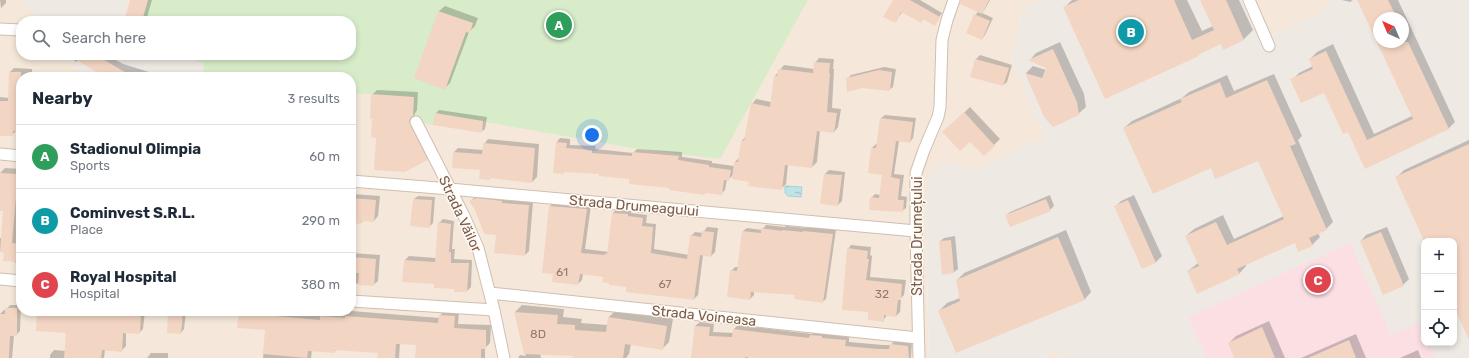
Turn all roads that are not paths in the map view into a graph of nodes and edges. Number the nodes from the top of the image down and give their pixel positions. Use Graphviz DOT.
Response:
graph roads {
  1 [pos="954,0"];
  2 [pos="1249,0"];
  3 [pos="0,29"];
  4 [pos="16,30"];
  5 [pos="1269,46"];
  6 [pos="416,122"];
  7 [pos="0,154"];
  8 [pos="16,156"];
  9 [pos="356,181"];
  10 [pos="450,189"];
  11 [pos="916,231"];
  12 [pos="0,279"];
  13 [pos="16,281"];
  14 [pos="490,293"];
  15 [pos="356,301"];
  16 [pos="494,310"];
  17 [pos="918,338"];
  18 [pos="504,358"];
  19 [pos="919,358"];
  1 -- 11 [label="street, Strada Drumețului"];
  2 -- 5 [label="street"];
  3 -- 4 [label="street"];
  6 -- 10 [label="street, Strada Văilor"];
  7 -- 8 [label="street"];
  9 -- 10 [label="street, Strada Drumeagului"];
  10 -- 11 [label="street, Strada Drumeagului"];
  10 -- 14 [label="street, Strada Văilor"];
  11 -- 17 [label="street, Strada Drumețului"];
  12 -- 13 [label="street"];
  14 -- 16 [label="street, Strada Văilor"];
  14 -- 17 [label="street, Strada Voineasa"];
  15 -- 16 [label="street"];
  16 -- 18 [label="street, Strada Văilor"];
  17 -- 19 [label="street, Strada Drumețului"];
}
